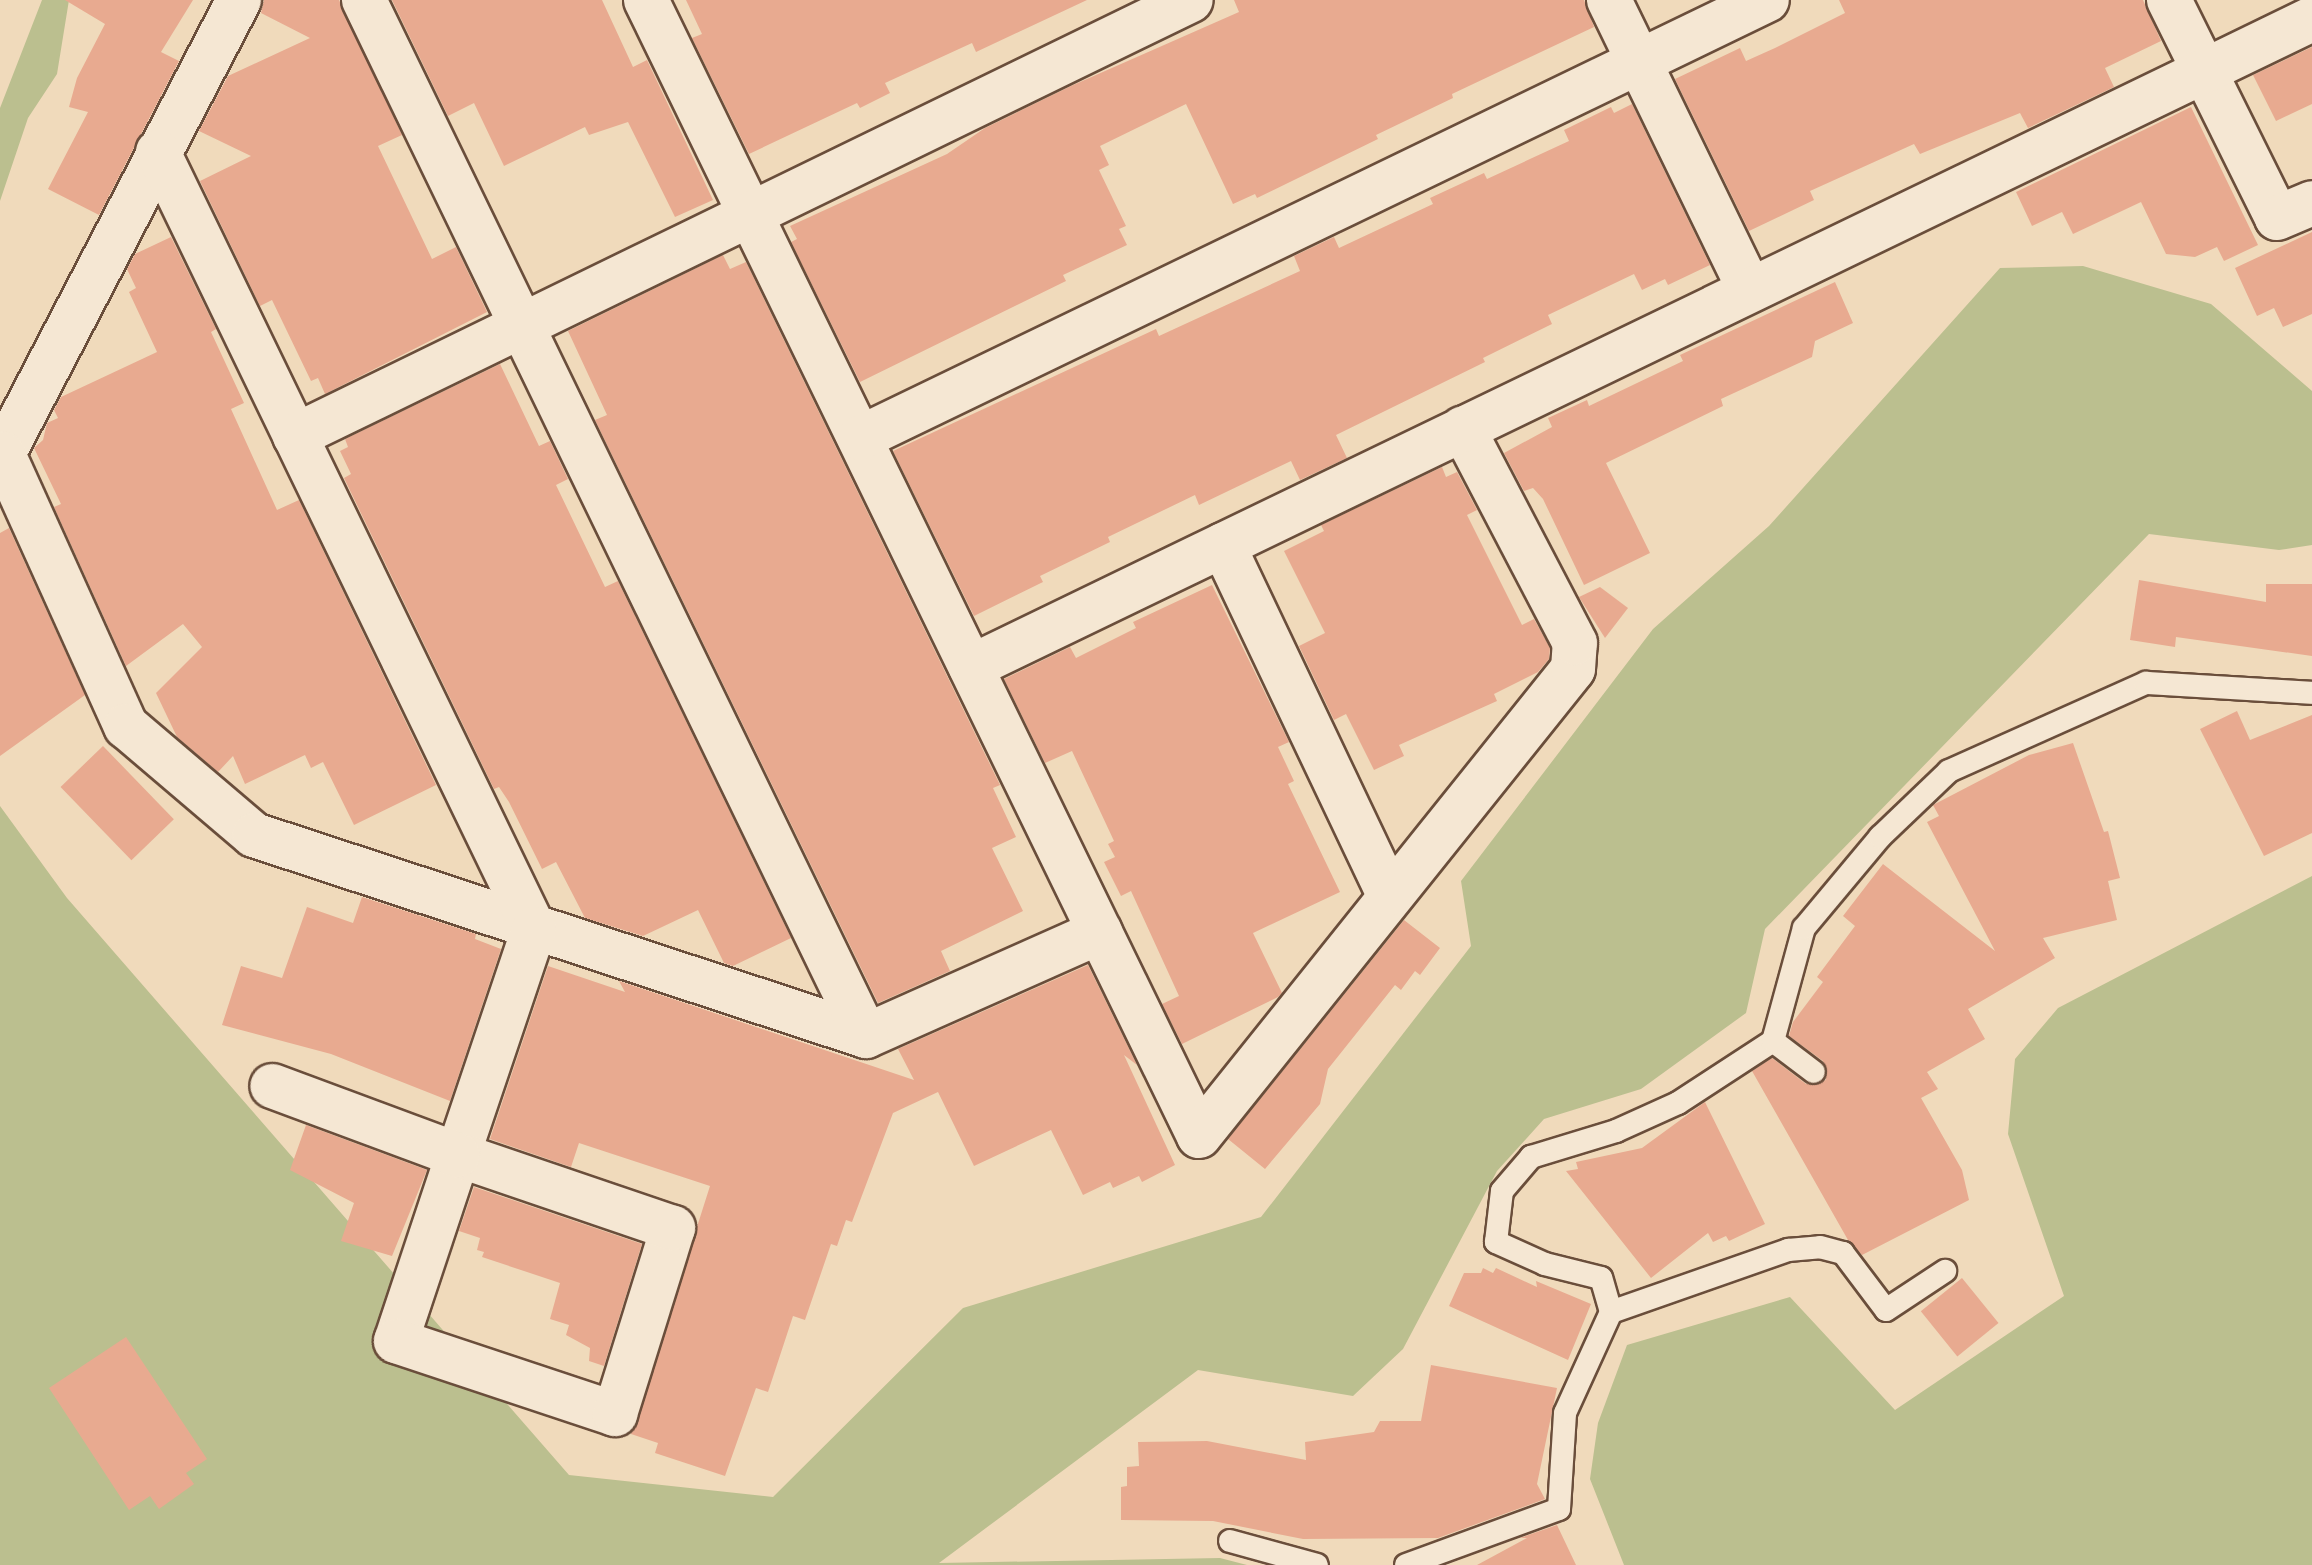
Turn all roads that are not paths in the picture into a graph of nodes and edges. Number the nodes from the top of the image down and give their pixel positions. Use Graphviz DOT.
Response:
graph roads {
  1 [pos="239,0"];
  2 [pos="364,0"];
  3 [pos="646,0"];
  4 [pos="1191,0"];
  5 [pos="1609,0"];
  6 [pos="1767,0"];
  7 [pos="2169,0"];
  8 [pos="2312,19"];
  9 [pos="1639,62"];
  10 [pos="2203,70"];
  11 [pos="158,152"];
  12 [pos="2312,203"];
  13 [pos="750,213"];
  14 [pos="1750,290"];
  15 [pos="522,325"];
  16 [pos="1463,429"];
  17 [pos="295,436"];
  18 [pos="860,438"];
  19 [pos="1223,545"];
  20 [pos="971,667"];
  21 [pos="2312,693"];
  22 [pos="1389,894"];
  23 [pos="534,929"];
  24 [pos="1100,932"];
  25 [pos="866,1036"];
  26 [pos="1773,1041"];
  27 [pos="1814,1072"];
  28 [pos="272,1086"];
  29 [pos="458,1155"];
  30 [pos="1945,1271"];
  31 [pos="1611,1312"];
  32 [pos="1230,1541"];
  33 [pos="1317,1565"];
  34 [pos="1406,1565"];
  1 -- 11 [label="street"];
  2 -- 15 [label="street"];
  3 -- 13 [label="street"];
  4 -- 13 [label="street"];
  5 -- 9 [label="street"];
  6 -- 9 [label="street"];
  7 -- 10 [label="street"];
  8 -- 10 [label="street"];
  9 -- 14 [label="street"];
  9 -- 18 [label="street"];
  10 -- 12 [label="street"];
  10 -- 14 [label="street"];
  11 -- 17 [label="street"];
  11 -- 23 [label="street"];
  13 -- 15 [label="street"];
  13 -- 18 [label="street"];
  14 -- 16 [label="street"];
  15 -- 17 [label="street"];
  15 -- 25 [label="street"];
  16 -- 19 [label="street"];
  16 -- 22 [label="street"];
  17 -- 23 [label="street"];
  18 -- 20 [label="street"];
  19 -- 20 [label="street"];
  19 -- 22 [label="street"];
  20 -- 24 [label="street"];
  21 -- 26 [label="lane"];
  22 -- 24 [label="street"];
  23 -- 25 [label="street"];
  23 -- 29 [label="street"];
  24 -- 25 [label="street"];
  26 -- 27 [label="lane"];
  26 -- 31 [label="lane"];
  28 -- 29 [label="street"];
  29 -- 29 [label="street"];
  30 -- 31 [label="lane"];
  31 -- 34 [label="lane"];
  32 -- 33 [label="lane"];
}
